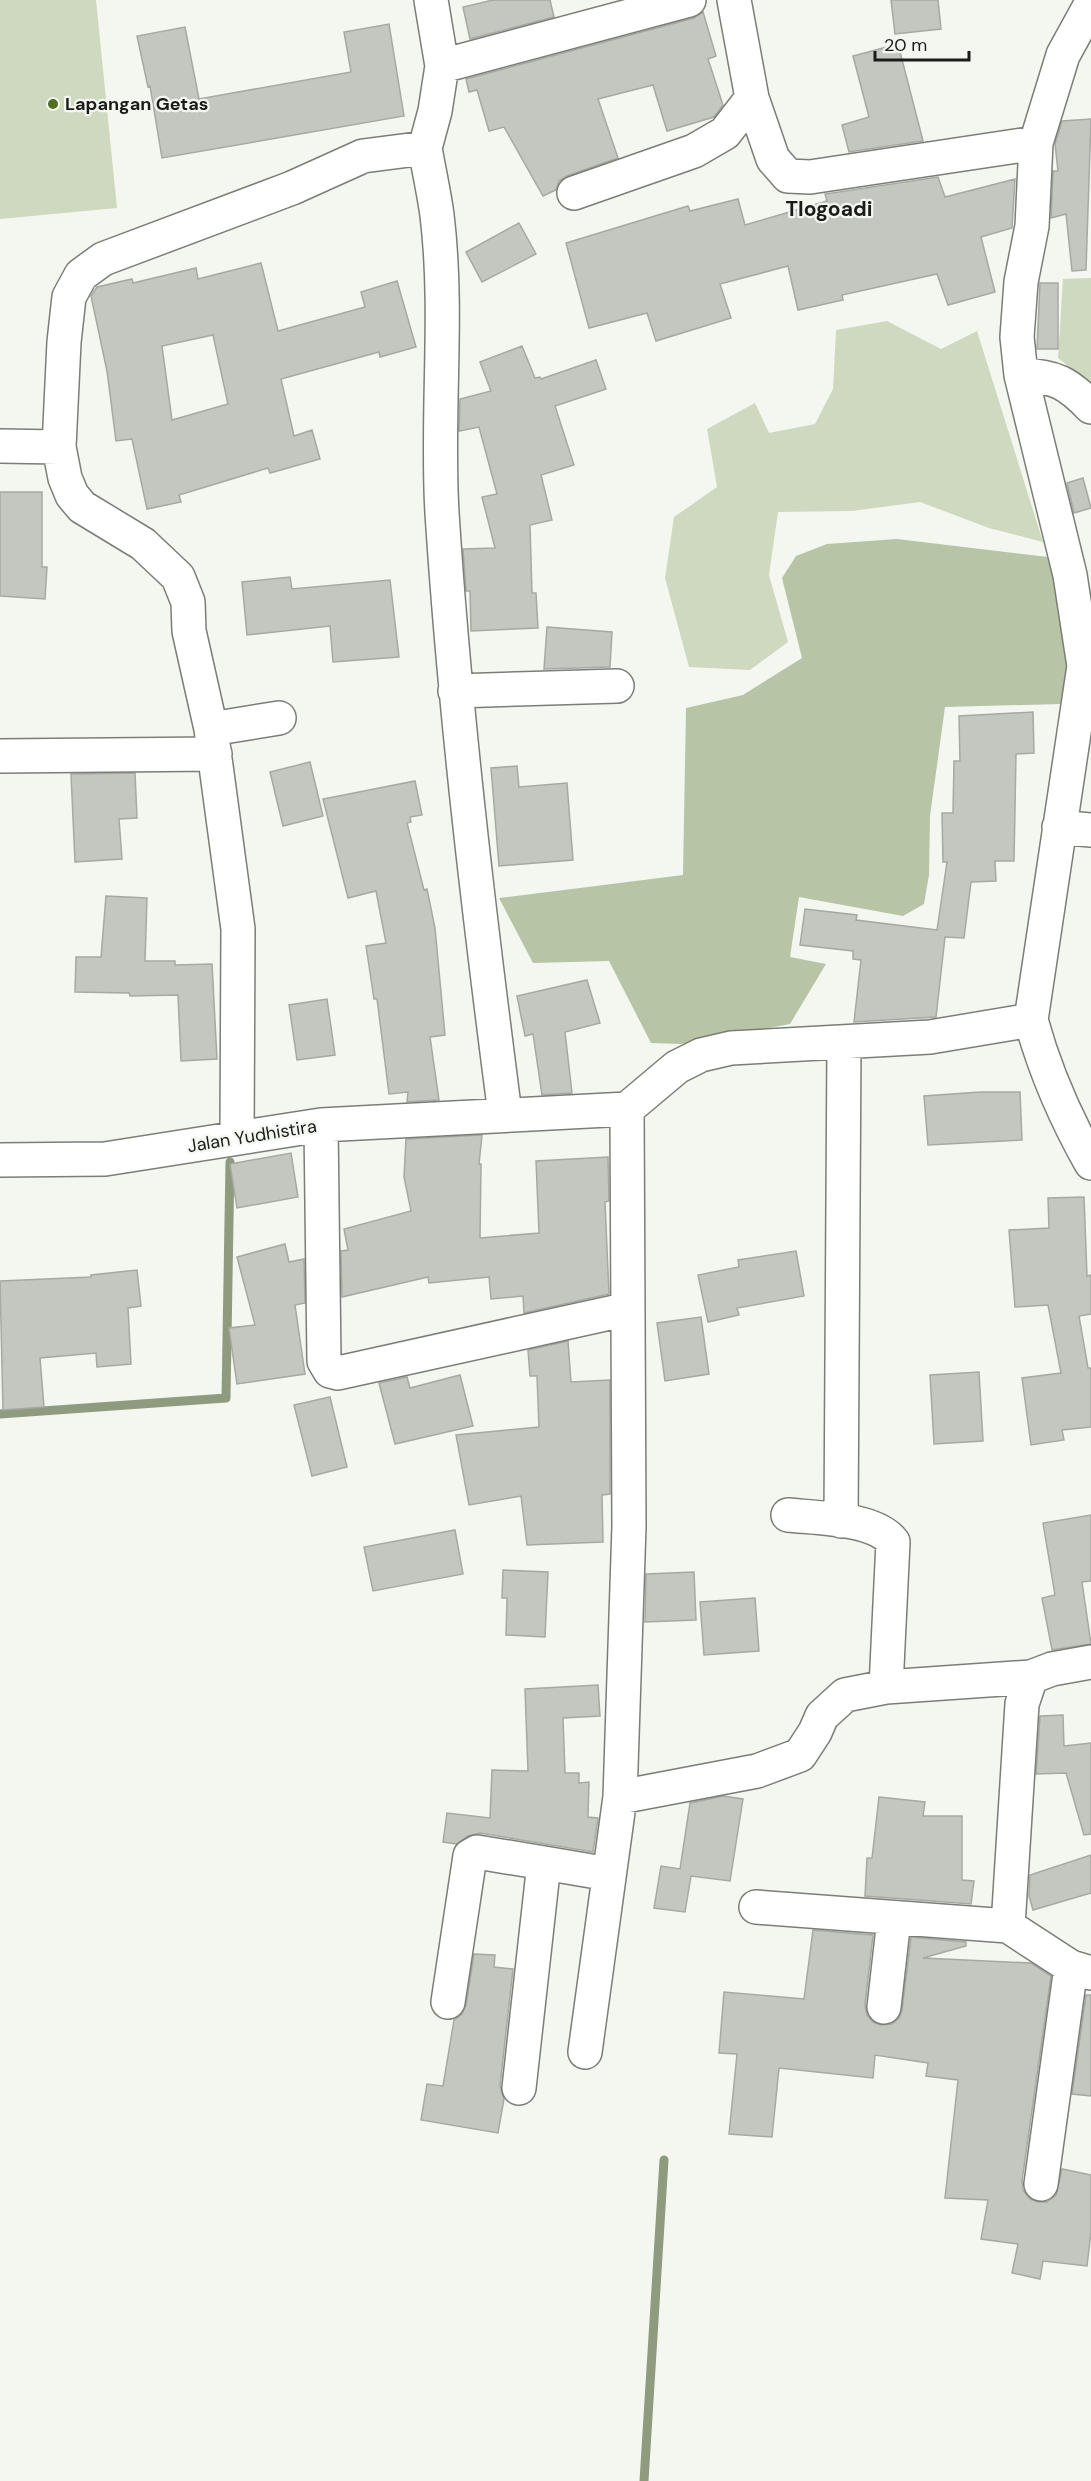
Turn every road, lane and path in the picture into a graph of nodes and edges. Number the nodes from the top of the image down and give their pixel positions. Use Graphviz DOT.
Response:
graph roads {
  1 [pos="431,0"];
  2 [pos="689,0"];
  3 [pos="734,0"];
  4 [pos="1091,4"];
  5 [pos="1077,55"];
  6 [pos="442,66"];
  7 [pos="752,98"];
  8 [pos="1036,143"];
  9 [pos="425,148"];
  10 [pos="574,193"];
  11 [pos="1021,375"];
  12 [pos="1091,407"];
  13 [pos="0,446"];
  14 [pos="59,447"];
  15 [pos="617,686"];
  16 [pos="1085,689"];
  17 [pos="455,691"];
  18 [pos="279,718"];
  19 [pos="213,741"];
  20 [pos="0,756"];
  21 [pos="1059,827"];
  22 [pos="1091,830"];
  23 [pos="1030,1020"];
  24 [pos="844,1043"];
  25 [pos="627,1109"];
  26 [pos="505,1114"];
  27 [pos="321,1125"];
  28 [pos="237,1138"];
  29 [pos="0,1160"];
  30 [pos="1091,1163"];
  31 [pos="628,1309"];
  32 [pos="788,1515"];
  33 [pos="841,1521"];
  34 [pos="1091,1662"];
  35 [pos="1031,1677"];
  36 [pos="886,1687"];
  37 [pos="620,1797"];
  38 [pos="544,1863"];
  39 [pos="609,1874"];
  40 [pos="756,1907"];
  41 [pos="894,1919"];
  42 [pos="1008,1926"];
  43 [pos="1081,1970"];
  44 [pos="447,2002"];
  45 [pos="884,2007"];
  46 [pos="585,2052"];
  47 [pos="519,2088"];
  48 [pos="1041,2184"];
  1 -- 6 [label="street"];
  2 -- 6 [label="street"];
  3 -- 7 [label="street"];
  4 -- 5 [label="street"];
  5 -- 8 [label="street"];
  6 -- 9 [label="street"];
  7 -- 8 [label="street"];
  7 -- 10 [label="street"];
  8 -- 11 [label="street"];
  9 -- 14 [label="street"];
  9 -- 17 [label="street"];
  11 -- 12 [label="street"];
  11 -- 16 [label="street"];
  13 -- 14 [label="street"];
  14 -- 19 [label="street"];
  15 -- 17 [label="street"];
  16 -- 21 [label="street"];
  17 -- 26 [label="street"];
  18 -- 19 [label="street"];
  19 -- 20 [label="street"];
  19 -- 28 [label="street"];
  21 -- 22 [label="street"];
  21 -- 23 [label="street"];
  23 -- 24 [label="street"];
  23 -- 30 [label="street"];
  24 -- 25 [label="street"];
  24 -- 33 [label="street"];
  25 -- 26 [label="street, Jalan Yudhistira"];
  25 -- 31 [label="street"];
  26 -- 27 [label="street, Jalan Yudhistira"];
  27 -- 28 [label="street, Jalan Yudhistira"];
  27 -- 31 [label="street"];
  28 -- 29 [label="street, Jalan Yudhistira"];
  31 -- 37 [label="street"];
  32 -- 33 [label="street"];
  33 -- 36 [label="street"];
  34 -- 35 [label="street"];
  35 -- 36 [label="street"];
  35 -- 42 [label="street"];
  36 -- 37 [label="street"];
  37 -- 39 [label="street"];
  38 -- 39 [label="street"];
  38 -- 44 [label="street"];
  38 -- 47 [label="street"];
  39 -- 46 [label="street"];
  40 -- 41 [label="street"];
  41 -- 42 [label="street"];
  41 -- 45 [label="street"];
  42 -- 43 [label="street"];
  43 -- 48 [label="street"];
}
